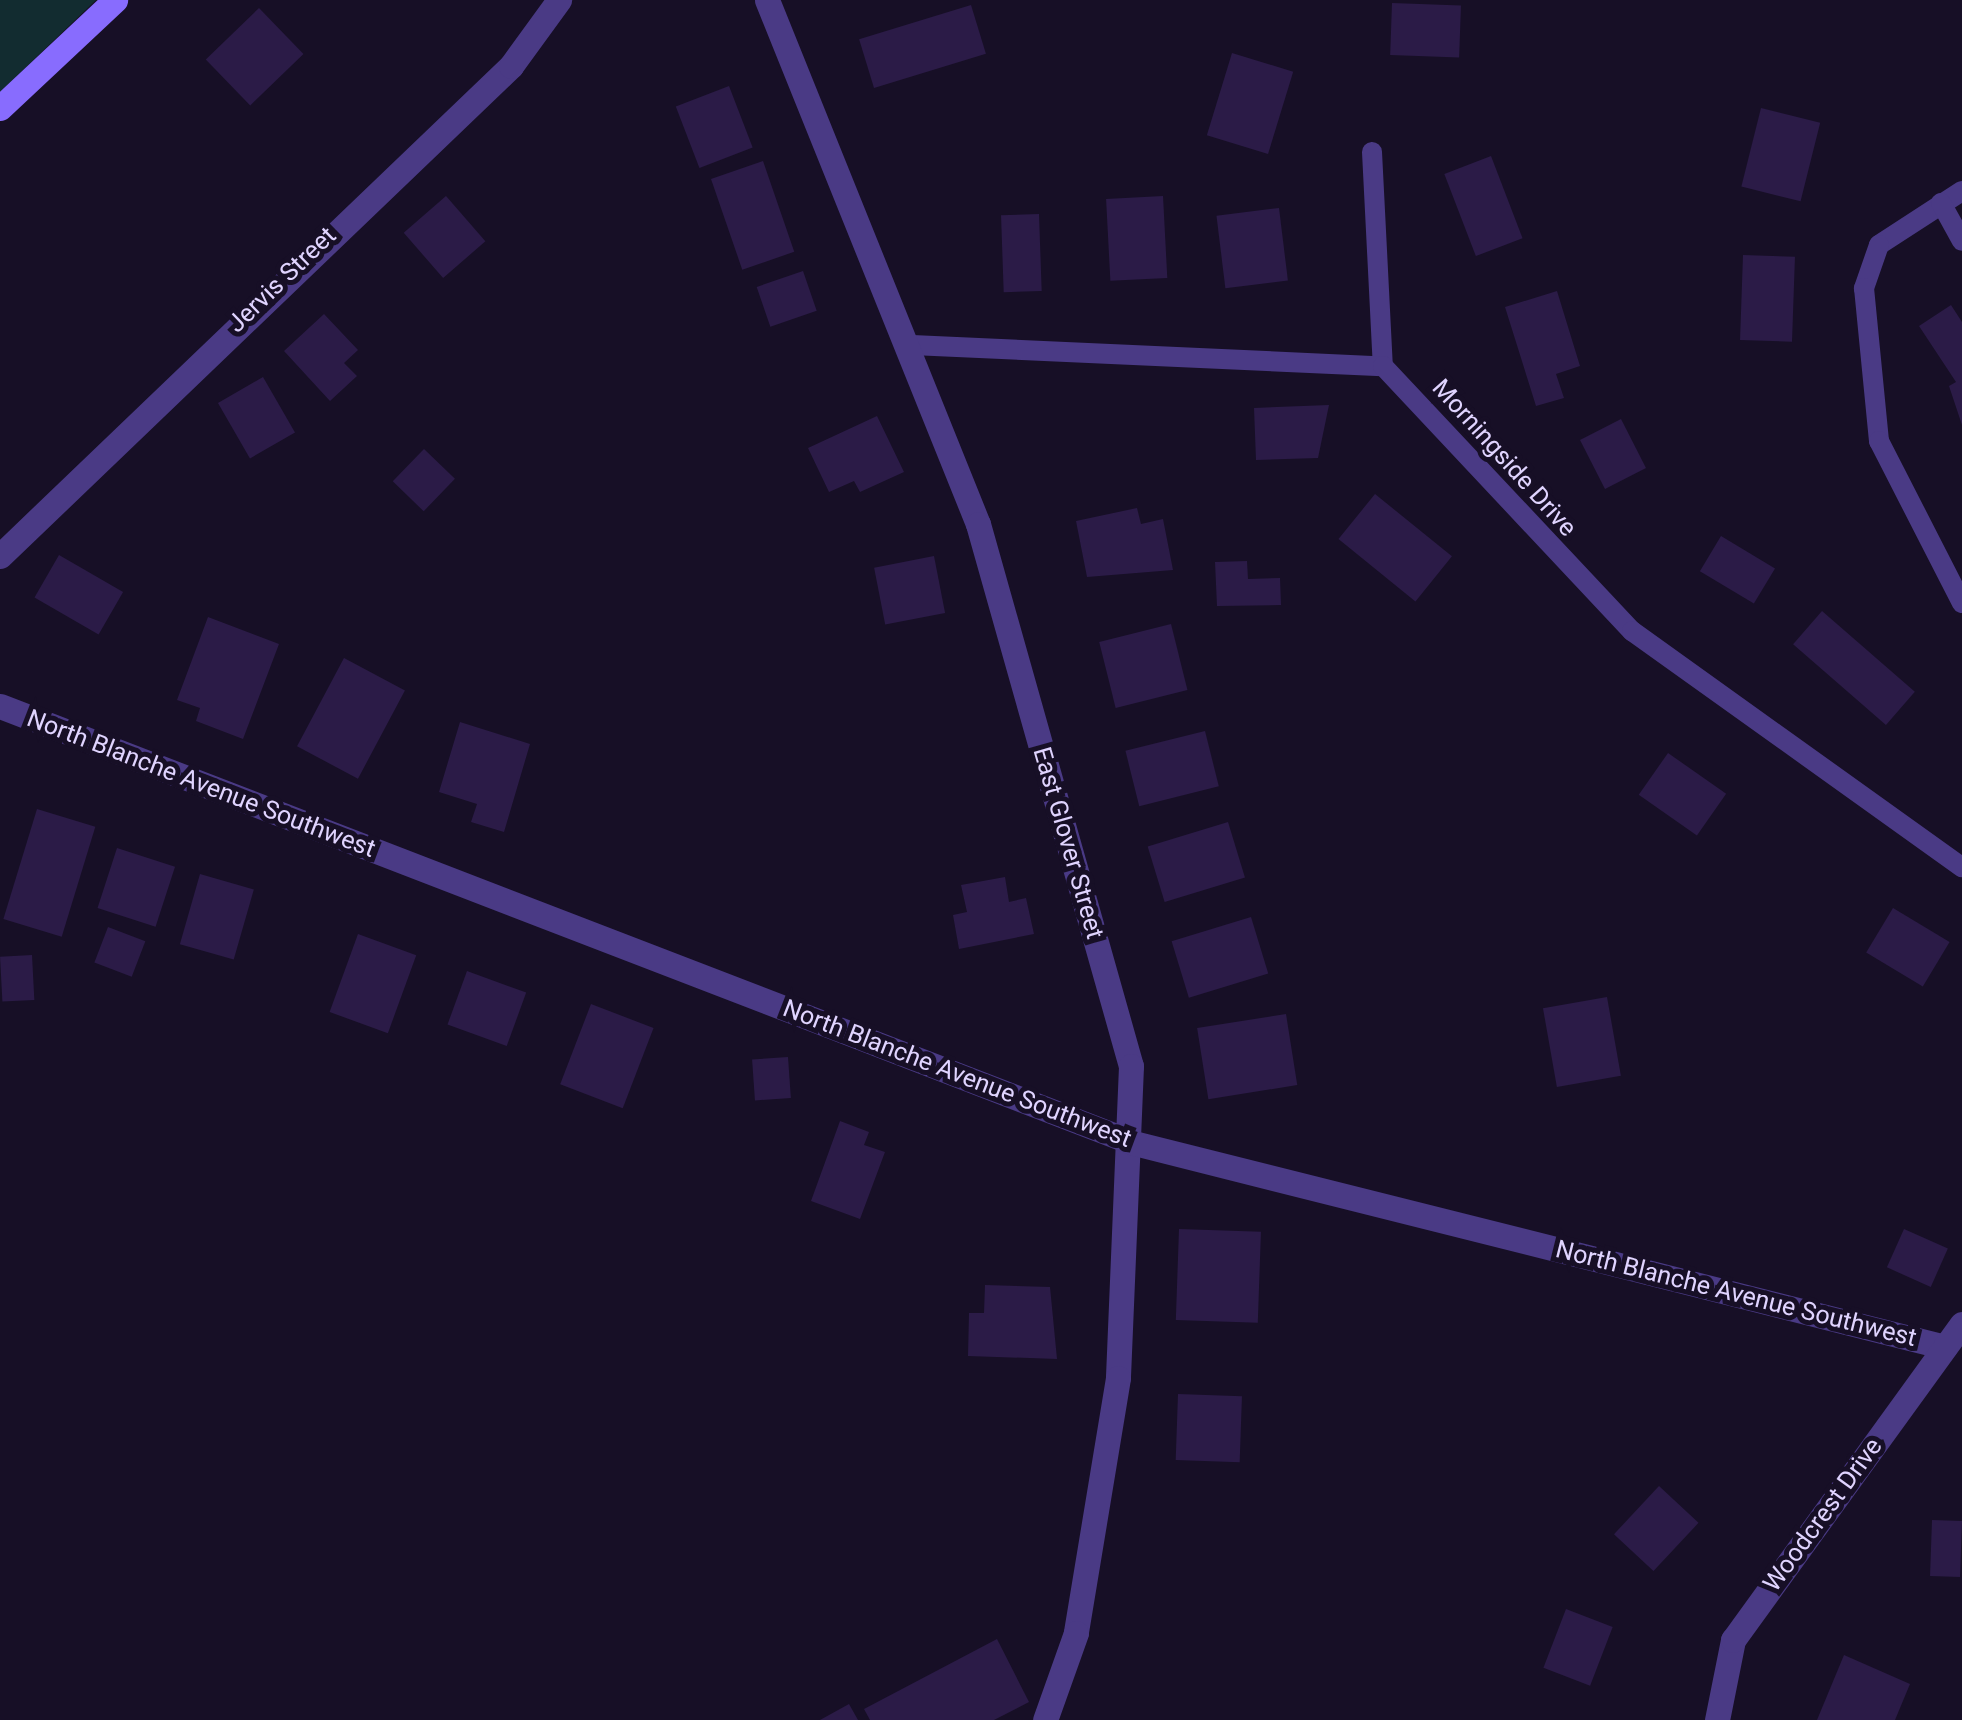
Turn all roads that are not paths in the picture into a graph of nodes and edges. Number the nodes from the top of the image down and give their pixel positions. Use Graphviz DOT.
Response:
graph roads {
  1 [pos="115,0"];
  2 [pos="559,0"];
  3 [pos="767,0"];
  4 [pos="0,108"];
  5 [pos="1372,152"];
  6 [pos="1962,191"];
  7 [pos="1941,203"];
  8 [pos="1962,241"];
  9 [pos="912,345"];
  10 [pos="1382,366"];
  11 [pos="0,556"];
  12 [pos="1962,603"];
  13 [pos="0,706"];
  14 [pos="1962,867"];
  15 [pos="1134,1143"];
  16 [pos="1962,1324"];
  17 [pos="1945,1347"];
  18 [pos="1045,1720"];
  19 [pos="1717,1720"];
  1 -- 4 [label="main road"];
  2 -- 11 [label="street, Jervis Street"];
  3 -- 9 [label="street, East Glover Street"];
  5 -- 10 [label="lane"];
  6 -- 7 [label="lane"];
  7 -- 8 [label="lane"];
  7 -- 12 [label="lane"];
  9 -- 10 [label="lane"];
  9 -- 15 [label="street, East Glover Street"];
  10 -- 14 [label="lane, Morningside Drive"];
  13 -- 15 [label="street, North Blanche Avenue Southwest"];
  15 -- 17 [label="street, North Blanche Avenue Southwest"];
  15 -- 18 [label="street, East Glover Street"];
  16 -- 17 [label="street, Woodcrest Drive"];
  17 -- 19 [label="street, Woodcrest Drive"];
}
